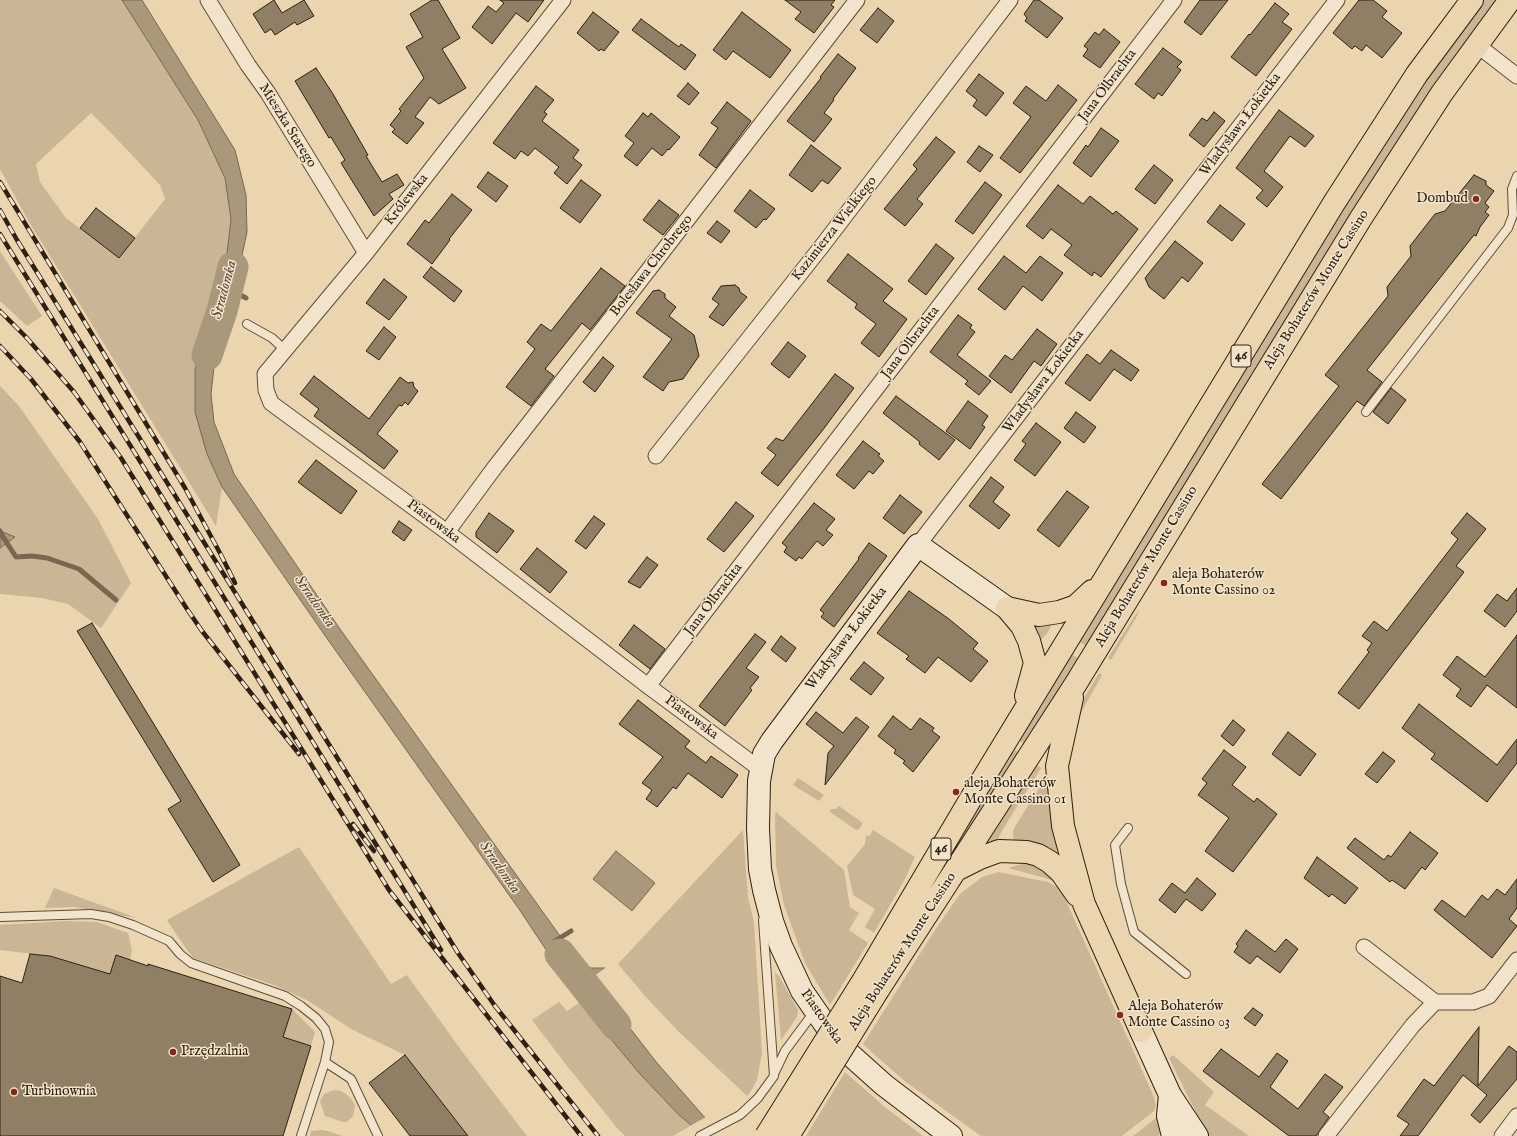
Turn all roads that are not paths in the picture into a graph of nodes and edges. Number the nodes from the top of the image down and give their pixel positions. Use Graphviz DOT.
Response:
graph roads {
  1 [pos="208,0"];
  2 [pos="563,0"];
  3 [pos="857,0"];
  4 [pos="1010,0"];
  5 [pos="1174,0"];
  6 [pos="1337,0"];
  7 [pos="1472,0"];
  8 [pos="1510,0"];
  9 [pos="1477,45"];
  10 [pos="1517,76"];
  11 [pos="1517,176"];
  12 [pos="366,253"];
  13 [pos="247,324"];
  14 [pos="285,350"];
  15 [pos="270,403"];
  16 [pos="1366,412"];
  17 [pos="656,456"];
  18 [pos="447,532"];
  19 [pos="918,546"];
  20 [pos="1103,581"];
  21 [pos="1007,608"];
  22 [pos="1075,685"];
  23 [pos="648,686"];
  24 [pos="1021,718"];
  25 [pos="760,769"];
  26 [pos="1128,828"];
  27 [pos="956,870"];
  28 [pos="764,890"];
  29 [pos="1084,904"];
  30 [pos="0,917"];
  31 [pos="1364,947"];
  32 [pos="1517,960"];
  33 [pos="1186,974"];
  34 [pos="870,985"];
  35 [pos="1435,1002"];
  36 [pos="815,1012"];
  37 [pos="1141,1031"];
  38 [pos="325,1062"];
  39 [pos="774,1076"];
  40 [pos="1170,1095"];
  41 [pos="1517,1116"];
  42 [pos="1168,1129"];
  43 [pos="301,1136"];
  44 [pos="377,1136"];
  45 [pos="700,1136"];
  46 [pos="766,1136"];
  47 [pos="788,1136"];
  48 [pos="951,1136"];
  49 [pos="1197,1136"];
  50 [pos="1326,1136"];
  51 [pos="1502,1136"];
  1 -- 12 [label="street, Mieszka Starego"];
  2 -- 12 [label="street, Królewska"];
  3 -- 18 [label="street, Bolesława Chrobrego"];
  4 -- 17 [label="street, Kazimierza Wielkiego"];
  5 -- 23 [label="street, Jana Olbrachta"];
  6 -- 19 [label="street, Władysława Łokietka"];
  7 -- 20 [label="main road, Aleja Bohaterów Monte Cassino / 46"];
  8 -- 9 [label="main road, Aleja Bohaterów Monte Cassino / 46"];
  9 -- 10 [label="street"];
  9 -- 22 [label="main road, Aleja Bohaterów Monte Cassino / 46"];
  11 -- 16 [label="lane"];
  12 -- 14 [label="street, Królewska"];
  13 -- 14 [label="lane"];
  14 -- 15 [label="street, Królewska"];
  15 -- 18 [label="street, Piastowska"];
  18 -- 23 [label="street, Piastowska"];
  19 -- 21 [label="street"];
  19 -- 25 [label="street, Władysława Łokietka"];
  20 -- 21 [label="main road"];
  20 -- 24 [label="main road, Aleja Bohaterów Monte Cassino / 46"];
  21 -- 24 [label="main road"];
  22 -- 27 [label="main road, Aleja Bohaterów Monte Cassino / 46"];
  22 -- 29 [label="main road"];
  23 -- 25 [label="street, Piastowska"];
  24 -- 34 [label="main road, Aleja Bohaterów Monte Cassino / 46"];
  25 -- 28 [label="street, Piastowska"];
  26 -- 33 [label="lane"];
  27 -- 29 [label="main road"];
  27 -- 34 [label="main road, Aleja Bohaterów Monte Cassino / 46"];
  28 -- 36 [label="street, Piastowska"];
  28 -- 39 [label="lane"];
  29 -- 37 [label="main road"];
  30 -- 38 [label="lane"];
  31 -- 35 [label="street"];
  32 -- 35 [label="street"];
  34 -- 46 [label="main road, Aleja Bohaterów Monte Cassino / 46, bridge"];
  34 -- 47 [label="main road, Aleja Bohaterów Monte Cassino / 46, bridge"];
  35 -- 50 [label="street"];
  36 -- 39 [label="lane"];
  36 -- 48 [label="street, Piastowska"];
  37 -- 40 [label="street"];
  38 -- 43 [label="lane"];
  38 -- 44 [label="lane"];
  39 -- 45 [label="lane"];
  40 -- 42 [label="street"];
  40 -- 49 [label="street"];
  41 -- 51 [label="street"];
}
